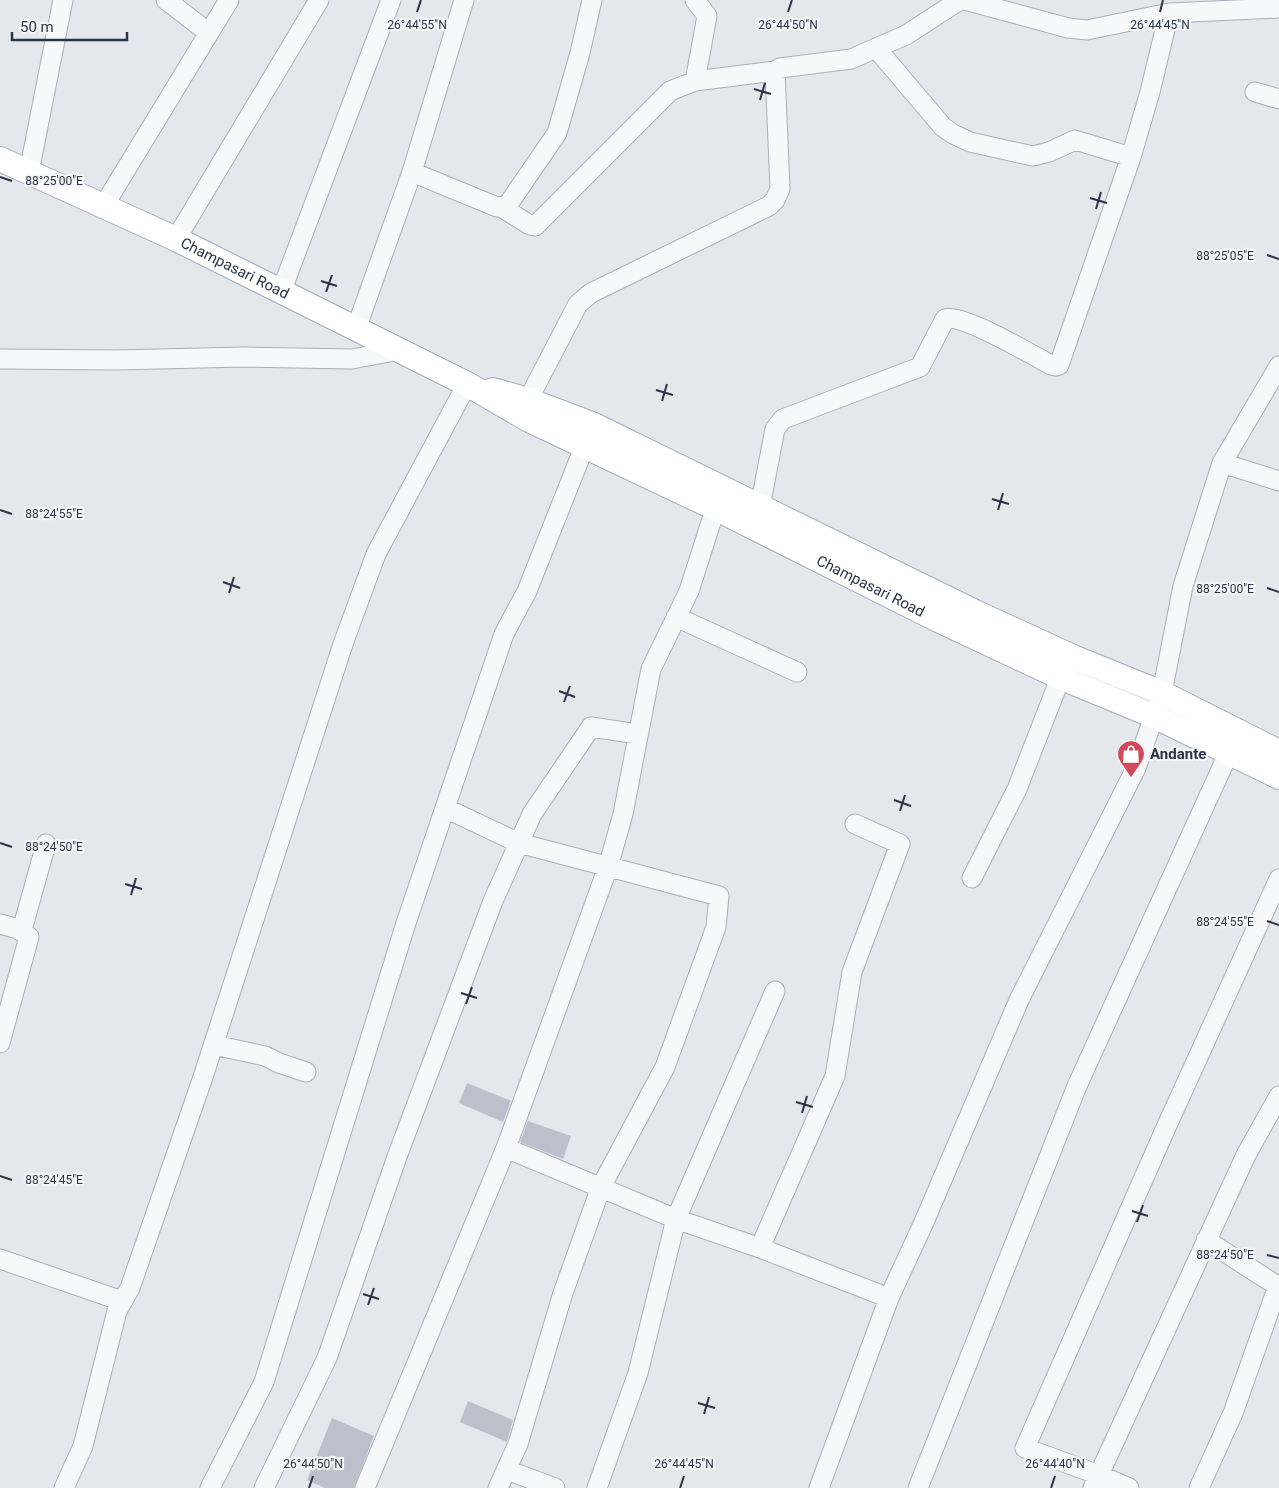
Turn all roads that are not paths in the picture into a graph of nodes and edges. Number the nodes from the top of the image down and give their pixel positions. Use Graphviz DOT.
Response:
graph roads {
  1 [pos="63,0"];
  2 [pos="166,0"];
  3 [pos="228,0"];
  4 [pos="319,0"];
  5 [pos="391,0"];
  6 [pos="464,0"];
  7 [pos="592,0"];
  8 [pos="695,0"];
  9 [pos="960,0"];
  10 [pos="965,0"];
  11 [pos="1279,8"];
  12 [pos="1170,13"];
  13 [pos="209,33"];
  14 [pos="876,48"];
  15 [pos="775,70"];
  16 [pos="696,81"];
  17 [pos="1255,92"];
  18 [pos="1279,100"];
  19 [pos="1131,157"];
  20 [pos="0,159"];
  21 [pos="29,172"];
  22 [pos="412,172"];
  23 [pos="102,206"];
  24 [pos="501,207"];
  25 [pos="176,239"];
  26 [pos="281,292"];
  27 [pos="356,329"];
  28 [pos="400,350"];
  29 [pos="0,359"];
  30 [pos="1279,366"];
  31 [pos="467,384"];
  32 [pos="528,400"];
  33 [pos="594,425"];
  34 [pos="584,448"];
  35 [pos="1222,463"];
  36 [pos="1279,481"];
  37 [pos="718,498"];
  38 [pos="760,507"];
  39 [pos="676,617"];
  40 [pos="1073,657"];
  41 [pos="797,672"];
  42 [pos="1062,678"];
  43 [pos="1162,693"];
  44 [pos="1154,716"];
  45 [pos="638,734"];
  46 [pos="1234,742"];
  47 [pos="1279,752"];
  48 [pos="1279,777"];
  49 [pos="445,808"];
  50 [pos="855,824"];
  51 [pos="519,843"];
  52 [pos="46,844"];
  53 [pos="608,867"];
  54 [pos="972,878"];
  55 [pos="1279,879"];
  56 [pos="0,924"];
  57 [pos="18,929"];
  58 [pos="775,991"];
  59 [pos="0,1043"];
  60 [pos="214,1044"];
  61 [pos="306,1072"];
  62 [pos="1279,1096"];
  63 [pos="506,1148"];
  64 [pos="601,1187"];
  65 [pos="676,1219"];
  66 [pos="1206,1240"];
  67 [pos="760,1248"];
  68 [pos="0,1259"];
  69 [pos="1278,1286"];
  70 [pos="889,1298"];
  71 [pos="122,1301"];
  72 [pos="506,1470"];
  73 [pos="1096,1481"];
  74 [pos="64,1488"];
  75 [pos="210,1488"];
  76 [pos="264,1488"];
  77 [pos="365,1488"];
  78 [pos="498,1488"];
  79 [pos="555,1488"];
  80 [pos="597,1488"];
  81 [pos="819,1488"];
  82 [pos="918,1488"];
  83 [pos="1129,1488"];
  84 [pos="1199,1488"];
  1 -- 21 [label="street"];
  2 -- 13 [label="street"];
  3 -- 13 [label="street"];
  4 -- 25 [label="street"];
  5 -- 26 [label="street"];
  6 -- 22 [label="street"];
  7 -- 24 [label="street"];
  8 -- 16 [label="street"];
  9 -- 14 [label="street"];
  10 -- 12 [label="street"];
  11 -- 12 [label="street"];
  12 -- 19 [label="street"];
  13 -- 23 [label="street"];
  14 -- 15 [label="street"];
  14 -- 19 [label="street"];
  15 -- 16 [label="street"];
  15 -- 32 [label="street"];
  16 -- 24 [label="street"];
  17 -- 18 [label="street"];
  19 -- 38 [label="street"];
  20 -- 21 [label="main road, Champasari Road"];
  21 -- 23 [label="main road, Champasari Road"];
  22 -- 24 [label="street"];
  22 -- 27 [label="street"];
  23 -- 25 [label="main road, Champasari Road"];
  25 -- 26 [label="main road, Champasari Road"];
  26 -- 27 [label="main road, Champasari Road"];
  27 -- 28 [label="main road, Champasari Road"];
  28 -- 29 [label="street"];
  28 -- 31 [label="main road, Champasari Road"];
  30 -- 35 [label="street"];
  31 -- 32 [label="main road, Champasari Road"];
  31 -- 34 [label="main road, Champasari Road"];
  31 -- 60 [label="street"];
  32 -- 33 [label="main road, Champasari Road"];
  33 -- 34 [label="street"];
  33 -- 37 [label="main road, Champasari Road"];
  34 -- 37 [label="main road, Champasari Road"];
  34 -- 49 [label="street"];
  35 -- 36 [label="street"];
  35 -- 43 [label="street"];
  37 -- 38 [label="main road, Champasari Road"];
  37 -- 39 [label="street"];
  37 -- 42 [label="main road, Champasari Road"];
  38 -- 40 [label="main road, Champasari Road"];
  39 -- 41 [label="street"];
  39 -- 45 [label="street"];
  40 -- 42 [label="street"];
  40 -- 43 [label="main road, Champasari Road"];
  42 -- 44 [label="main road, Champasari Road"];
  42 -- 54 [label="street"];
  43 -- 44 [label="street"];
  43 -- 46 [label="main road, Champasari Road"];
  44 -- 46 [label="main road, Champasari Road"];
  44 -- 70 [label="street"];
  45 -- 51 [label="street"];
  45 -- 53 [label="street"];
  46 -- 47 [label="main road, Champasari Road"];
  46 -- 48 [label="main road, Champasari Road"];
  46 -- 82 [label="street"];
  49 -- 51 [label="street"];
  49 -- 75 [label="street"];
  50 -- 67 [label="street"];
  51 -- 53 [label="street"];
  51 -- 76 [label="street"];
  52 -- 57 [label="street"];
  53 -- 63 [label="street"];
  53 -- 64 [label="street"];
  55 -- 73 [label="street"];
  56 -- 57 [label="street"];
  57 -- 59 [label="street"];
  58 -- 65 [label="street"];
  60 -- 61 [label="street"];
  60 -- 71 [label="street"];
  62 -- 66 [label="street"];
  63 -- 64 [label="street"];
  63 -- 77 [label="street"];
  64 -- 65 [label="street"];
  64 -- 72 [label="street"];
  65 -- 67 [label="street"];
  65 -- 80 [label="street"];
  66 -- 69 [label="street"];
  66 -- 73 [label="street"];
  67 -- 70 [label="street"];
  68 -- 71 [label="street"];
  69 -- 84 [label="street"];
  70 -- 81 [label="street"];
  71 -- 74 [label="street"];
  72 -- 78 [label="street"];
  72 -- 79 [label="street"];
  73 -- 83 [label="street"];
}
